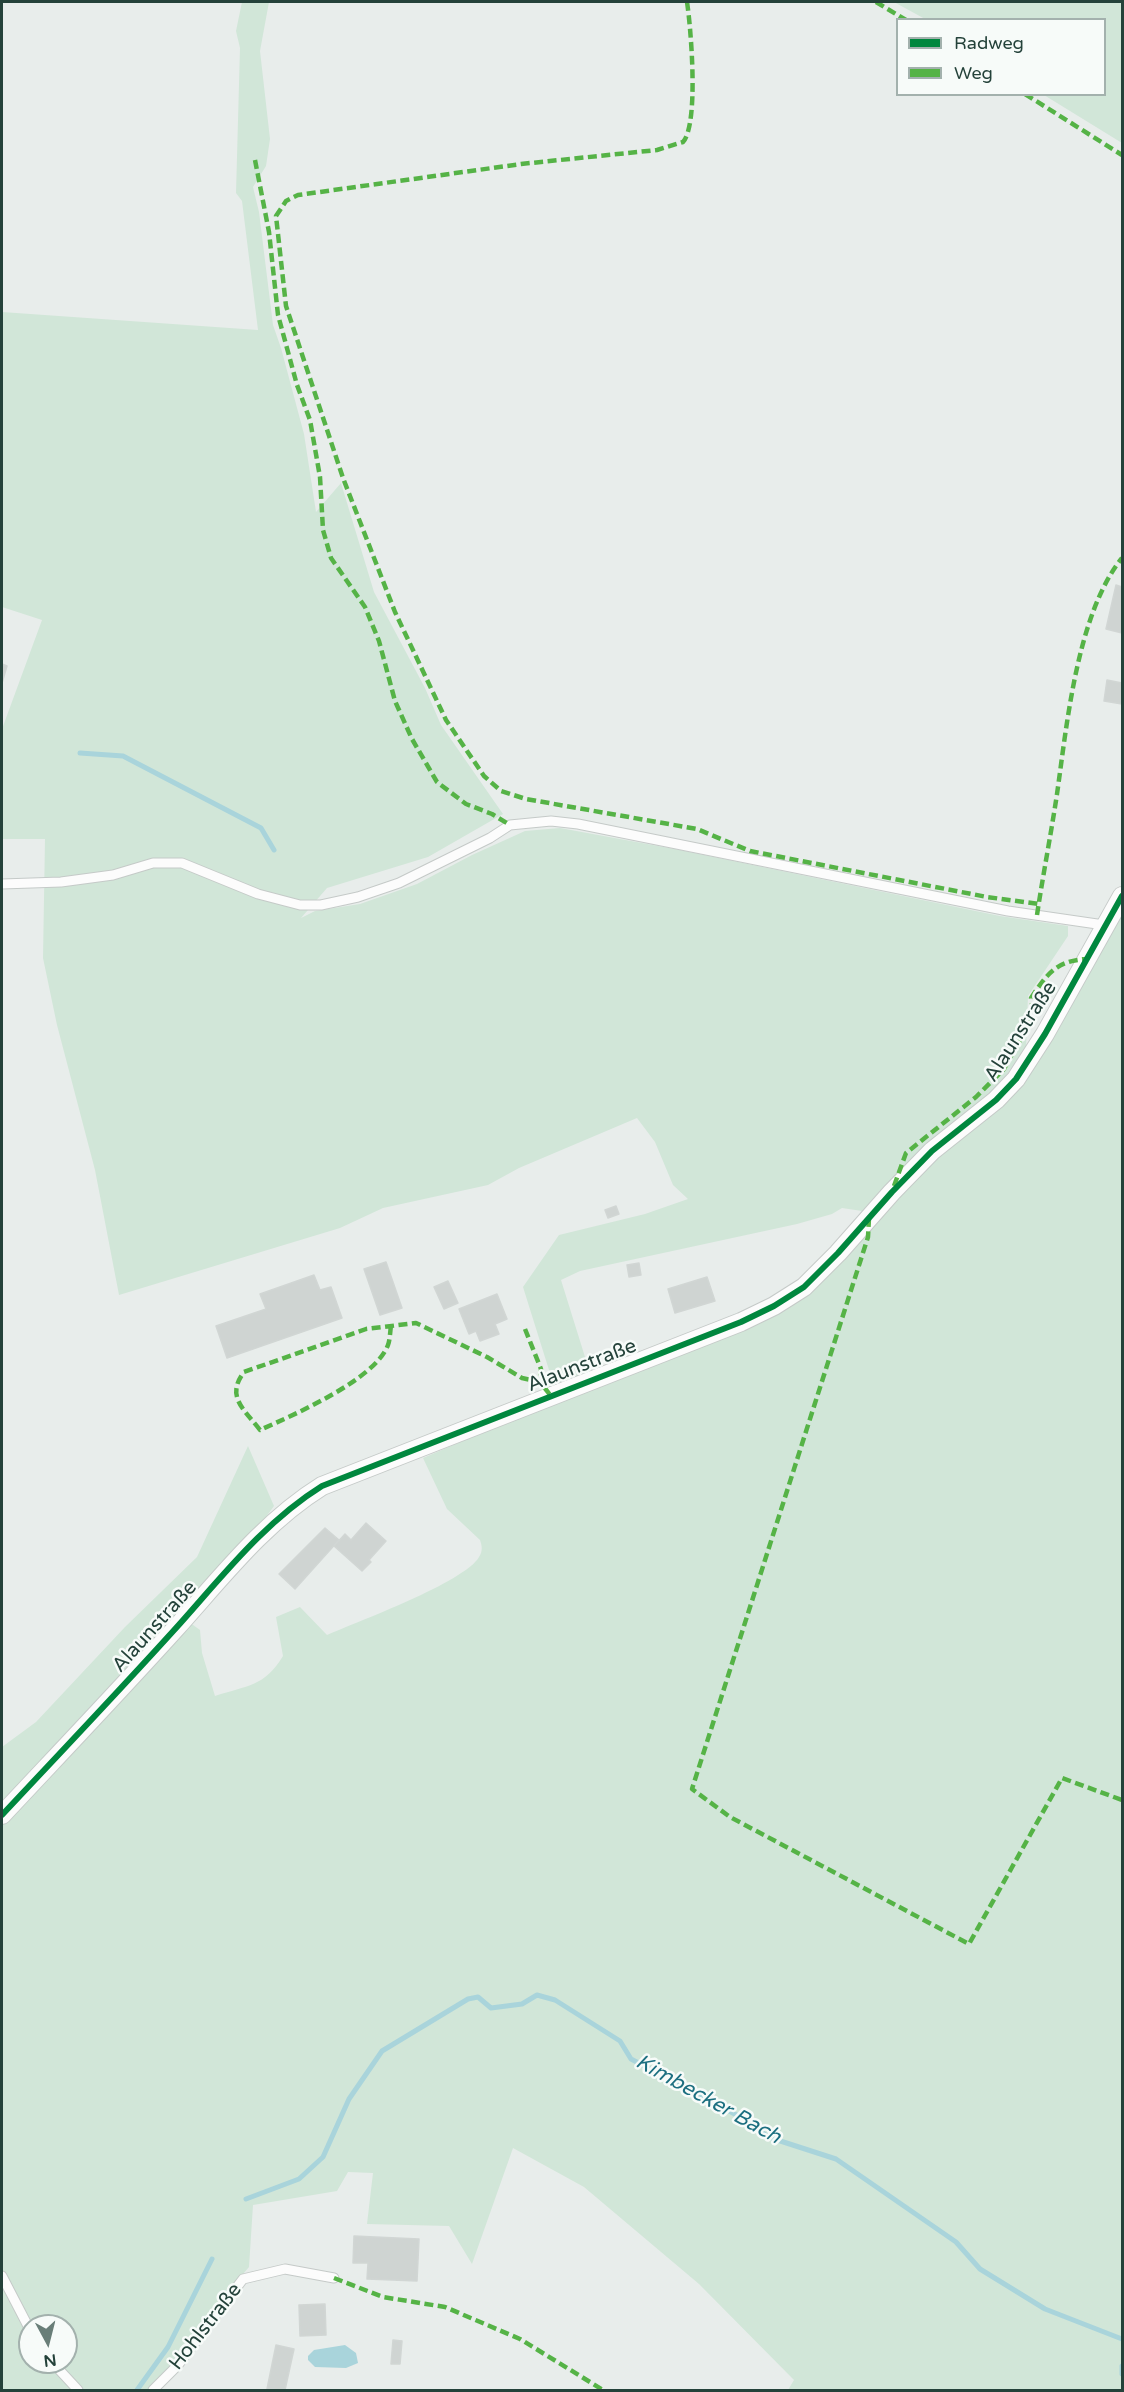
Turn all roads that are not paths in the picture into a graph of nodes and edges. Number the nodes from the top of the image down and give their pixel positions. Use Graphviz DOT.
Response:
graph roads {
  1 [pos="2,884"];
  2 [pos="1122,896"];
  3 [pos="1104,925"];
  4 [pos="2,1815"];
  5 [pos="2,2276"];
  6 [pos="334,2278"];
  7 [pos="22,2314"];
  8 [pos="63,2374"];
  9 [pos="78,2391"];
  10 [pos="153,2391"];
  1 -- 3 [label="lane"];
  2 -- 3 [label="street, Alaunstraße"];
  3 -- 4 [label="street, Alaunstraße"];
  5 -- 7 [label="lane"];
  6 -- 10 [label="lane, Hohlstraße"];
  8 -- 9 [label="lane"];
}
